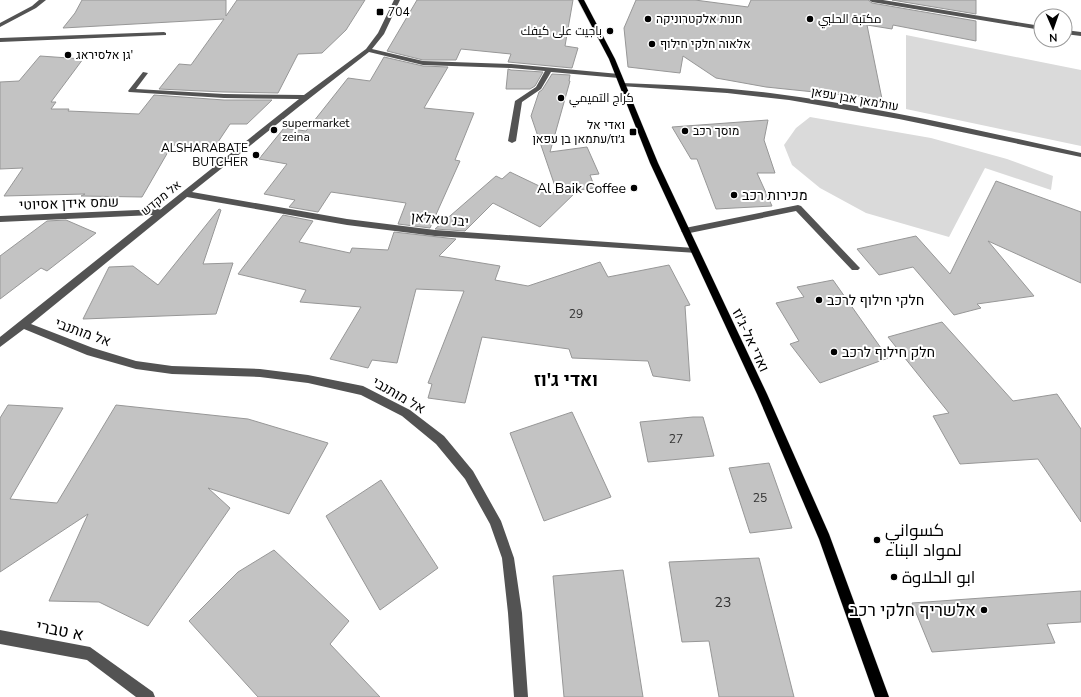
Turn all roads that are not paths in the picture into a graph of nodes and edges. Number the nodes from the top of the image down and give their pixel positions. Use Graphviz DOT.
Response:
graph roads {
  1 [pos="43,0"];
  2 [pos="397,0"];
  3 [pos="580,0"];
  4 [pos="872,0"];
  5 [pos="0,25"];
  6 [pos="1033,27"];
  7 [pos="164,34"];
  8 [pos="0,40"];
  9 [pos="368,50"];
  10 [pos="549,70"];
  11 [pos="145,73"];
  12 [pos="620,80"];
  13 [pos="306,97"];
  14 [pos="512,141"];
  15 [pos="1081,155"];
  16 [pos="185,194"];
  17 [pos="162,212"];
  18 [pos="0,219"];
  19 [pos="685,231"];
  20 [pos="694,251"];
  21 [pos="855,268"];
  22 [pos="23,325"];
  23 [pos="0,343"];
  24 [pos="0,637"];
  25 [pos="148,697"];
  26 [pos="521,697"];
  27 [pos="882,697"];
  1 -- 5 [label="street"];
  2 -- 9 [label="street, אל מקדש"];
  3 -- 12 [label="main road, ואדי אל-ג'וז"];
  4 -- 6 [label="street"];
  7 -- 8 [label="street"];
  9 -- 10 [label="street, עות'מאן אבן עפאן"];
  9 -- 13 [label="street, אל מקדש"];
  10 -- 12 [label="street, עות'מאן אבן עפאן"];
  10 -- 14 [label="street"];
  11 -- 13 [label="street"];
  12 -- 15 [label="street, עות'מאן אבן עפאן"];
  12 -- 19 [label="main road, ואדי אל-ג'וז"];
  13 -- 16 [label="street, אל מקדש"];
  16 -- 17 [label="street, אל מקדש"];
  16 -- 20 [label="street, יבנ טאלאן"];
  17 -- 18 [label="street, שמס אידן אסיוטי"];
  17 -- 22 [label="street, אל מקדש"];
  19 -- 20 [label="main road, ואדי אל-ג'וז"];
  19 -- 21 [label="street"];
  20 -- 27 [label="main road, ואדי אל-ג'וז"];
  22 -- 23 [label="street, אל מקדש"];
  22 -- 26 [label="street, אל מותנבי"];
  24 -- 25 [label="street, א טברי"];
}
